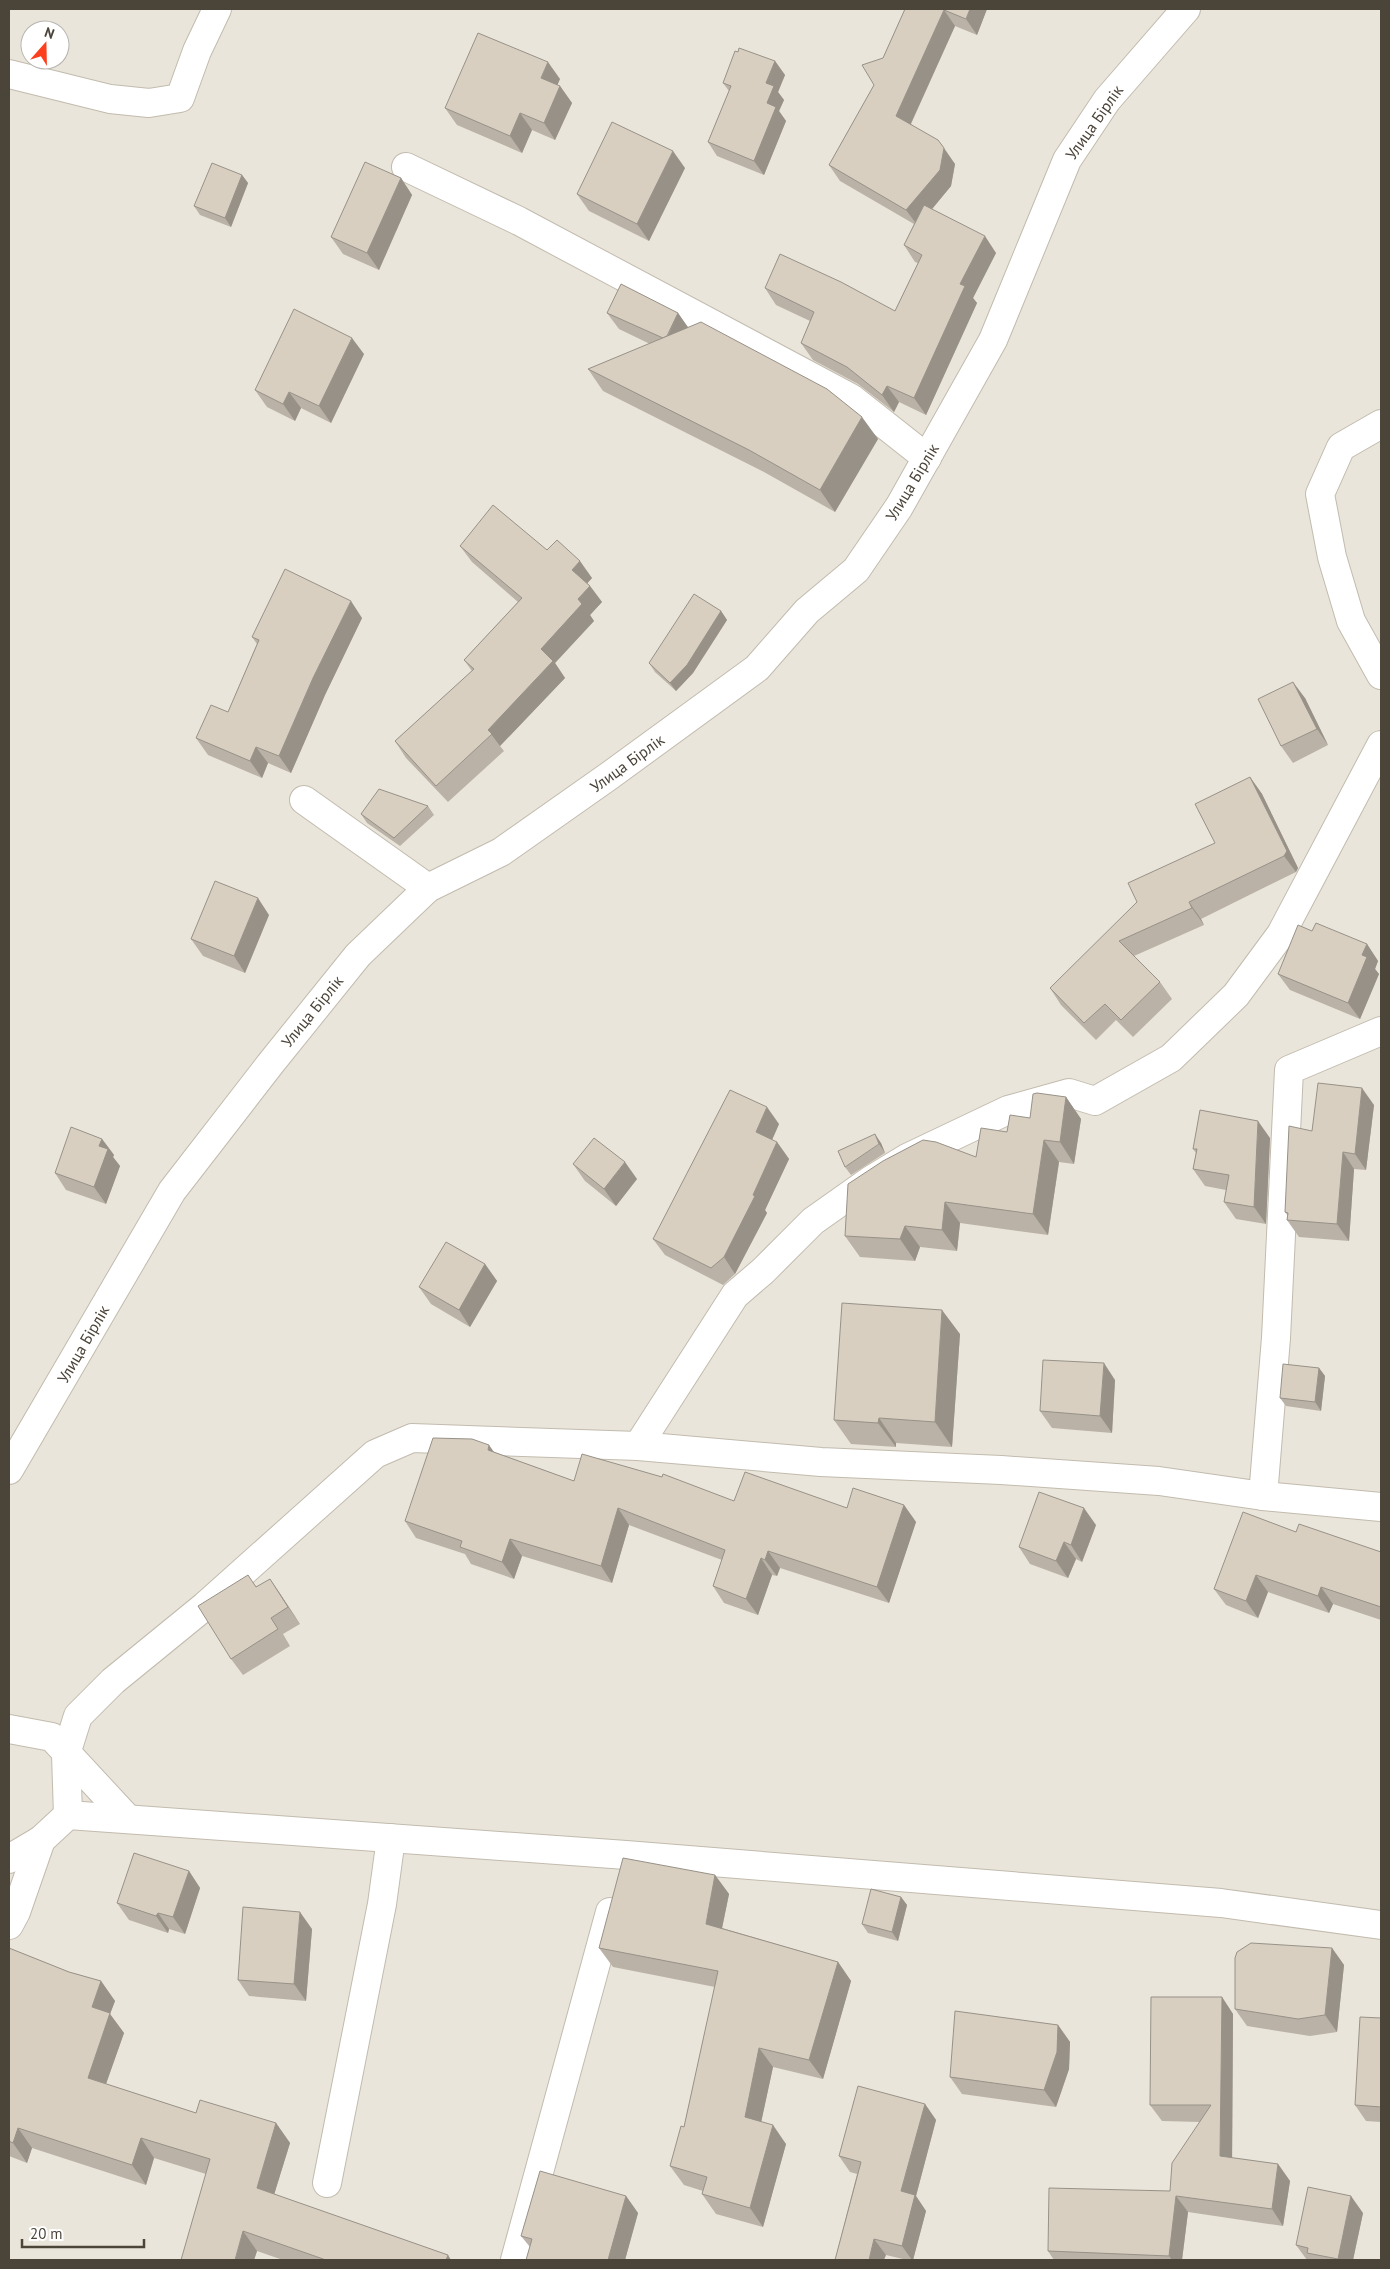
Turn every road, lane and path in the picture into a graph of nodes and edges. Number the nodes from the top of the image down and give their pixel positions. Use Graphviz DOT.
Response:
graph roads {
  1 [pos="217,9"];
  2 [pos="1186,9"];
  3 [pos="9,74"];
  4 [pos="406,167"];
  5 [pos="1381,424"];
  6 [pos="927,458"];
  7 [pos="1381,674"];
  8 [pos="1381,745"];
  9 [pos="304,800"];
  10 [pos="428,888"];
  11 [pos="1381,1031"];
  12 [pos="638,1446"];
  13 [pos="9,1470"];
  14 [pos="1263,1496"];
  15 [pos="1381,1506"];
  16 [pos="9,1729"];
  17 [pos="66,1754"];
  18 [pos="68,1815"];
  19 [pos="128,1819"];
  20 [pos="391,1838"];
  21 [pos="41,1840"];
  22 [pos="9,1859"];
  23 [pos="621,1871"];
  24 [pos="9,1925"];
  25 [pos="1381,1925"];
  26 [pos="327,2183"];
  27 [pos="515,2260"];
  1 -- 3 [label="street"];
  2 -- 6 [label="street, Улица Бірлік"];
  4 -- 6 [label="street"];
  5 -- 7 [label="street"];
  6 -- 10 [label="street, Улица Бірлік"];
  8 -- 12 [label="street"];
  9 -- 10 [label="street"];
  10 -- 13 [label="street, Улица Бірлік"];
  11 -- 14 [label="street"];
  12 -- 14 [label="street"];
  12 -- 17 [label="street"];
  14 -- 15 [label="street"];
  16 -- 17 [label="street"];
  17 -- 18 [label="street"];
  17 -- 19 [label="street"];
  18 -- 19 [label="street"];
  18 -- 21 [label="street"];
  19 -- 20 [label="street"];
  20 -- 23 [label="street"];
  20 -- 26 [label="street"];
  21 -- 22 [label="street"];
  21 -- 24 [label="street"];
  23 -- 25 [label="street"];
  23 -- 27 [label="street"];
}
